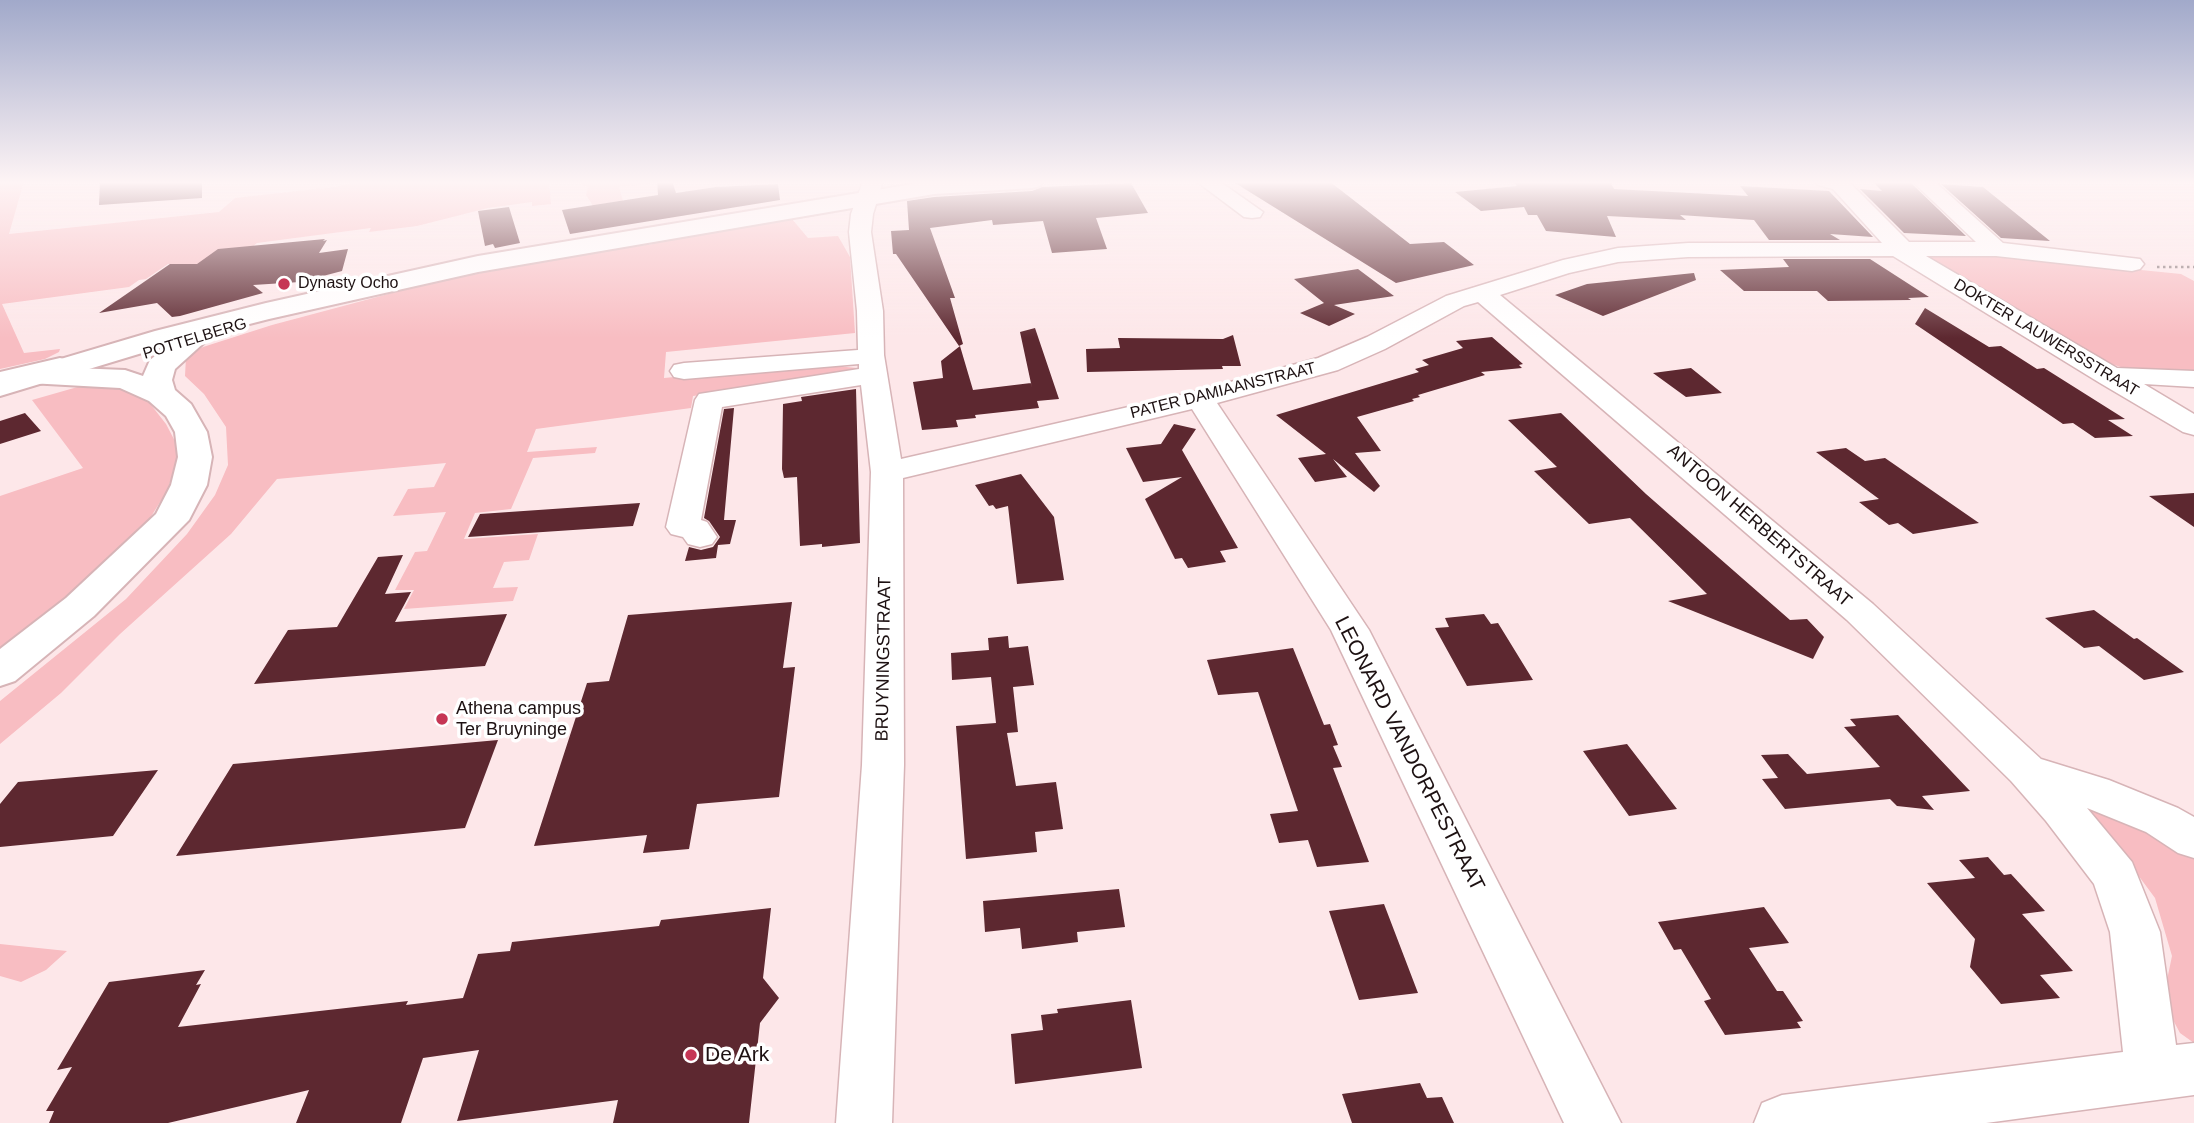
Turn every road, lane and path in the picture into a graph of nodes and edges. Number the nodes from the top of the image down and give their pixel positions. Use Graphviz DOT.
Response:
graph roads {
  1 [pos="641,233"];
  2 [pos="860,233"];
  3 [pos="1886,233"];
  4 [pos="1979,233"];
  5 [pos="1996,249"];
  6 [pos="1901,250"];
  7 [pos="2132,264"];
  8 [pos="2194,267"];
  9 [pos="391,282"];
  10 [pos="1482,292"];
  11 [pos="192,340"];
  12 [pos="873,365"];
  13 [pos="70,370"];
  14 [pos="684,370"];
  15 [pos="2110,377"];
  16 [pos="2194,379"];
  17 [pos="0,381"];
  18 [pos="0,387"];
  19 [pos="160,394"];
  20 [pos="0,396"];
  21 [pos="1200,399"];
  22 [pos="2194,426"];
  23 [pos="887,472"];
  24 [pos="700,537"];
  25 [pos="0,671"];
  26 [pos="2026,770"];
  27 [pos="2194,840"];
  28 [pos="2174,1071"];
  29 [pos="864,1123"];
  30 [pos="1593,1123"];
  31 [pos="1782,1123"];
  1 -- 9 [label="main road, POTTELBERG"];
  2 -- 12 [label="street, BRUYNINGSTRAAT"];
  3 -- 6 [label="street, DOKTER LAUWERSSTRAAT"];
  4 -- 5 [label="street"];
  5 -- 6 [label="street, PATER DAMIAANSTRAAT"];
  5 -- 7 [label="street, PATER DAMIAANSTRAAT"];
  6 -- 10 [label="street, PATER DAMIAANSTRAAT"];
  6 -- 15 [label="street, DOKTER LAUWERSSTRAAT"];
  7 -- 8 [label="path"];
  9 -- 11 [label="main road, POTTELBERG"];
  9 -- 13 [label="main road, POTTELBERG"];
  10 -- 21 [label="street, PATER DAMIAANSTRAAT"];
  10 -- 26 [label="street, ANTOON HERBERTSTRAAT"];
  11 -- 13 [label="main road, POTTELBERG"];
  11 -- 19 [label="main road"];
  12 -- 14 [label="street"];
  12 -- 23 [label="street, BRUYNINGSTRAAT"];
  12 -- 24 [label="street"];
  13 -- 17 [label="main road"];
  13 -- 18 [label="main road"];
  13 -- 19 [label="main road"];
  13 -- 20 [label="main road, POTTELBERG"];
  15 -- 16 [label="street"];
  15 -- 22 [label="street, DOKTER LAUWERSSTRAAT"];
  19 -- 25 [label="main road"];
  21 -- 23 [label="street, PATER DAMIAANSTRAAT"];
  21 -- 30 [label="street, LEONARD VANDORPESTRAAT"];
  23 -- 29 [label="street, BRUYNINGSTRAAT"];
  26 -- 27 [label="street, ANTOON HERBERTSTRAAT"];
  26 -- 28 [label="street, ANTOON HERBERTSTRAAT"];
  28 -- 31 [label="street"];
}
